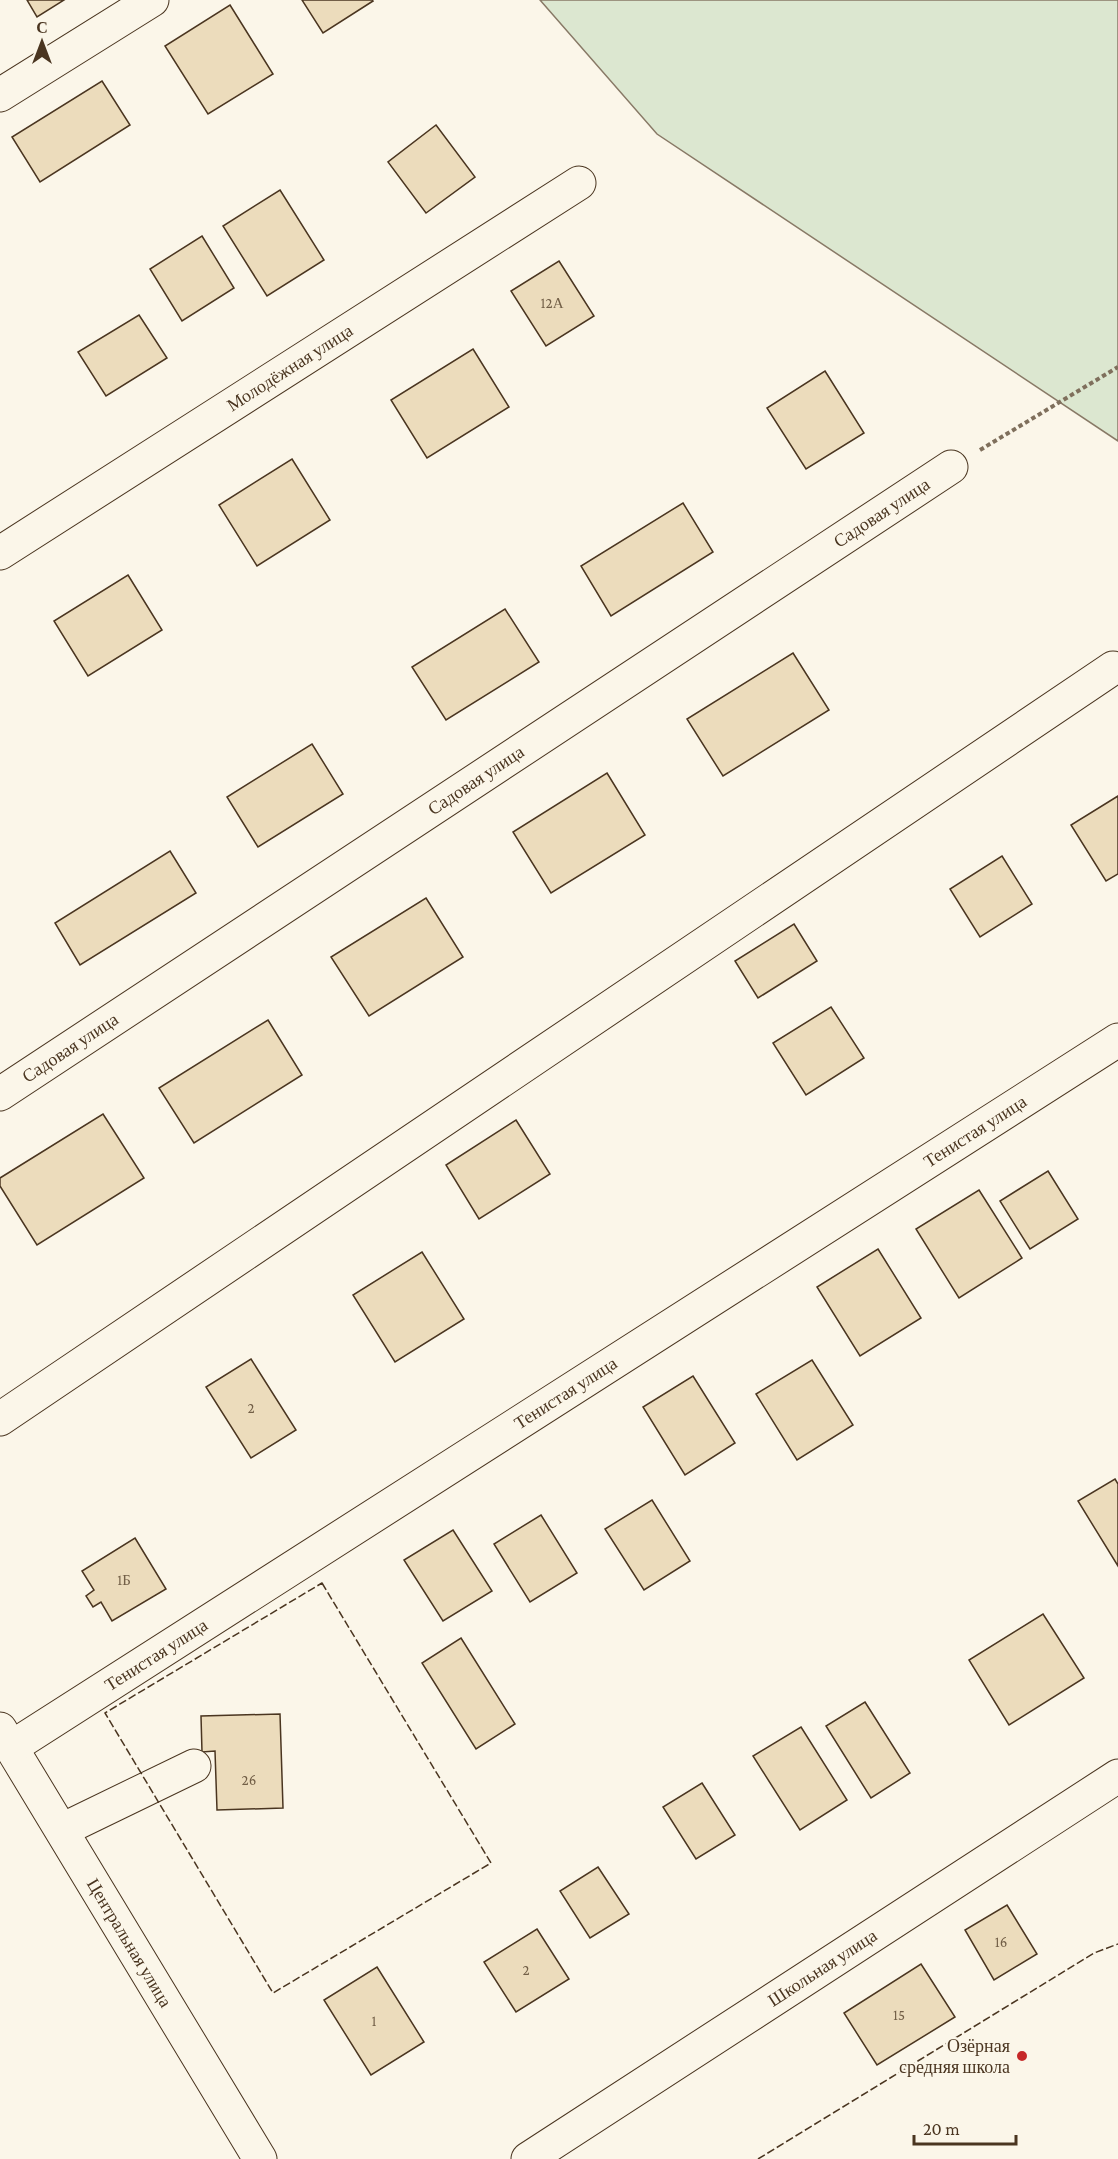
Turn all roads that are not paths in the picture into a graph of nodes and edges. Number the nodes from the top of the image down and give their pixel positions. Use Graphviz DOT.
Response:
graph roads {
  1 [pos="152,0"];
  2 [pos="0,96"];
  3 [pos="579,183"];
  4 [pos="951,467"];
  5 [pos="0,553"];
  6 [pos="1113,668"];
  7 [pos="1118,1040"];
  8 [pos="0,1094"];
  9 [pos="0,1419"];
  10 [pos="6,1738"];
  11 [pos="194,1766"];
  12 [pos="1118,1776"];
  13 [pos="62,1830"];
  14 [pos="260,2159"];
  15 [pos="528,2159"];
  1 -- 2 [label="street"];
  3 -- 5 [label="street, Молодёжная улица"];
  4 -- 8 [label="street, Садовая улица"];
  6 -- 9 [label="street"];
  7 -- 10 [label="street, Тенистая улица"];
  10 -- 13 [label="street, Центральная улица"];
  11 -- 13 [label="street"];
  12 -- 15 [label="street, Школьная улица"];
  13 -- 14 [label="street, Центральная улица"];
}
